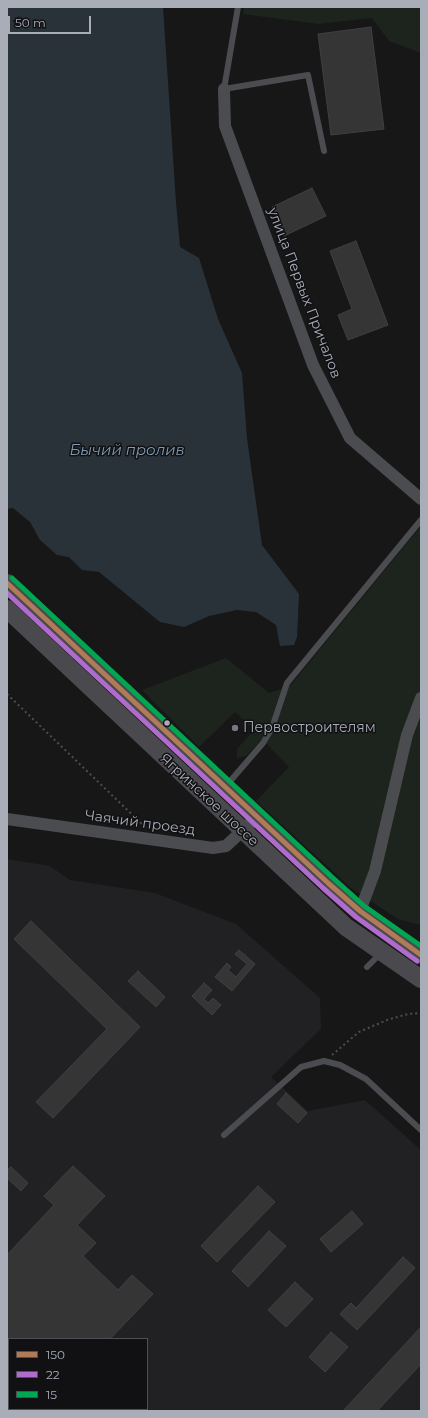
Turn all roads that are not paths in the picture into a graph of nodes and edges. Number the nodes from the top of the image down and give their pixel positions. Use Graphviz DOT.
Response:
graph roads {
  1 [pos="238,7"];
  2 [pos="224,89"];
  3 [pos="324,151"];
  4 [pos="421,500"];
  5 [pos="421,520"];
  6 [pos="7,583"];
  7 [pos="7,609"];
  8 [pos="421,698"];
  9 [pos="225,787"];
  10 [pos="257,817"];
  11 [pos="7,819"];
  12 [pos="242,831"];
  13 [pos="360,911"];
  14 [pos="382,952"];
  15 [pos="421,955"];
  16 [pos="367,967"];
  17 [pos="421,979"];
  18 [pos="421,1130"];
  19 [pos="224,1135"];
  1 -- 2 [label="lane"];
  2 -- 3 [label="lane"];
  2 -- 4 [label="street, улица Первых Причалов"];
  5 -- 9 [label="lane"];
  6 -- 9 [label="main road, Ягринское шоссе"];
  7 -- 12 [label="main road, Ягринское шоссе"];
  8 -- 13 [label="street"];
  9 -- 10 [label="main road, Ягринское шоссе"];
  10 -- 12 [label="street, Чаячий проезд"];
  10 -- 13 [label="main road, Ягринское шоссе"];
  11 -- 12 [label="street, Чаячий проезд"];
  12 -- 14 [label="main road, Ягринское шоссе"];
  13 -- 15 [label="main road, Ягринское шоссе"];
  14 -- 16 [label="lane"];
  14 -- 17 [label="main road, Ягринское шоссе"];
  18 -- 19 [label="lane"];
}
